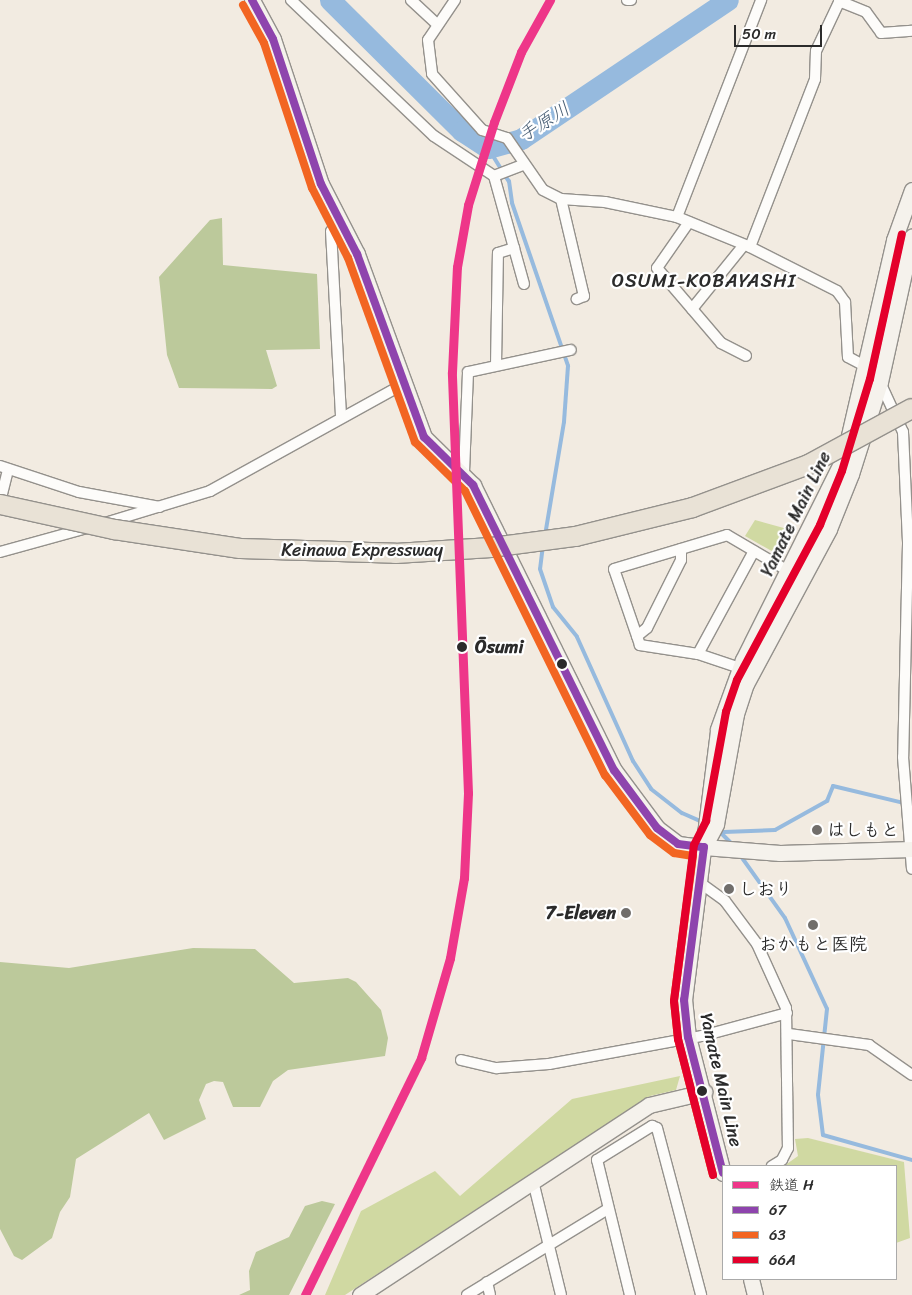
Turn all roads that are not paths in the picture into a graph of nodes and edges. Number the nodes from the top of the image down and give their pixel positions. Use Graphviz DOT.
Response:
graph roads {
  1 [pos="252,0"];
  2 [pos="291,0"];
  3 [pos="411,0"];
  4 [pos="455,0"];
  5 [pos="627,0"];
  6 [pos="631,0"];
  7 [pos="761,0"];
  8 [pos="839,1"];
  9 [pos="436,24"];
  10 [pos="912,31"];
  11 [pos="522,165"];
  12 [pos="496,175"];
  13 [pos="912,190"];
  14 [pos="561,199"];
  15 [pos="676,217"];
  16 [pos="689,222"];
  17 [pos="331,231"];
  18 [pos="912,236"];
  19 [pos="746,246"];
  20 [pos="514,248"];
  21 [pos="524,284"];
  22 [pos="577,299"];
  23 [pos="692,309"];
  24 [pos="571,350"];
  25 [pos="746,356"];
  26 [pos="496,365"];
  27 [pos="867,367"];
  28 [pos="880,382"];
  29 [pos="406,383"];
  30 [pos="911,408"];
  31 [pos="341,418"];
  32 [pos="4,468"];
  33 [pos="464,472"];
  34 [pos="0,503"];
  35 [pos="161,507"];
  36 [pos="910,543"];
  37 [pos="680,550"];
  38 [pos="0,551"];
  39 [pos="754,551"];
  40 [pos="790,572"];
  41 [pos="637,636"];
  42 [pos="698,654"];
  43 [pos="740,668"];
  44 [pos="907,743"];
  45 [pos="908,783"];
  46 [pos="713,803"];
  47 [pos="705,840"];
  48 [pos="910,849"];
  49 [pos="912,869"];
  50 [pos="700,882"];
  51 [pos="787,1013"];
  52 [pos="789,1034"];
  53 [pos="688,1037"];
  54 [pos="460,1060"];
  55 [pos="912,1075"];
  56 [pos="704,1092"];
  57 [pos="774,1165"];
  58 [pos="722,1169"];
  59 [pos="534,1181"];
  60 [pos="608,1209"];
  61 [pos="548,1243"];
  62 [pos="751,1280"];
  63 [pos="487,1282"];
  64 [pos="366,1293"];
  65 [pos="466,1295"];
  66 [pos="490,1295"];
  67 [pos="560,1295"];
  68 [pos="630,1295"];
  69 [pos="701,1295"];
  70 [pos="756,1295"];
  1 -- 29 [label="street"];
  2 -- 12 [label="street"];
  3 -- 9 [label="street"];
  4 -- 9 [label="street"];
  5 -- 6 [label="street"];
  7 -- 15 [label="street"];
  8 -- 10 [label="street"];
  8 -- 19 [label="street"];
  9 -- 11 [label="street"];
  11 -- 12 [label="street"];
  11 -- 14 [label="street"];
  12 -- 20 [label="street"];
  13 -- 27 [label="street, Yamate Main Line"];
  14 -- 15 [label="street"];
  14 -- 22 [label="street"];
  15 -- 16 [label="street"];
  16 -- 19 [label="street"];
  16 -- 23 [label="street"];
  17 -- 31 [label="street"];
  18 -- 28 [label="street, Yamate Main Line"];
  19 -- 23 [label="street"];
  19 -- 27 [label="street"];
  20 -- 21 [label="street"];
  20 -- 26 [label="street"];
  23 -- 25 [label="street"];
  24 -- 26 [label="street"];
  26 -- 33 [label="street"];
  27 -- 28 [label="street"];
  27 -- 40 [label="street, Yamate Main Line"];
  28 -- 36 [label="street"];
  28 -- 46 [label="street, Yamate Main Line"];
  29 -- 31 [label="street"];
  29 -- 33 [label="street"];
  30 -- 34 [label="highway, Keinawa Expressway, bridge"];
  31 -- 35 [label="street"];
  32 -- 34 [label="street"];
  32 -- 35 [label="street"];
  33 -- 47 [label="street"];
  35 -- 38 [label="street"];
  36 -- 44 [label="street"];
  37 -- 39 [label="street"];
  37 -- 41 [label="street"];
  37 -- 41 [label="street"];
  39 -- 40 [label="street"];
  39 -- 42 [label="street"];
  40 -- 43 [label="street, Yamate Main Line"];
  41 -- 42 [label="street"];
  42 -- 43 [label="street"];
  43 -- 46 [label="street, Yamate Main Line"];
  44 -- 45 [label="street"];
  45 -- 48 [label="street"];
  46 -- 47 [label="street, Yamate Main Line"];
  47 -- 48 [label="street"];
  47 -- 50 [label="street, Yamate Main Line"];
  48 -- 49 [label="street"];
  50 -- 51 [label="street"];
  50 -- 53 [label="street, Yamate Main Line"];
  51 -- 52 [label="street"];
  51 -- 53 [label="street"];
  52 -- 55 [label="street"];
  52 -- 57 [label="street"];
  53 -- 54 [label="street"];
  53 -- 56 [label="street, Yamate Main Line"];
  56 -- 58 [label="street, Yamate Main Line"];
  56 -- 59 [label="street"];
  59 -- 61 [label="street"];
  59 -- 64 [label="street"];
  60 -- 61 [label="street"];
  60 -- 68 [label="street"];
  60 -- 69 [label="street"];
  61 -- 63 [label="street"];
  61 -- 67 [label="street"];
  62 -- 70 [label="street"];
  63 -- 65 [label="street"];
  63 -- 66 [label="street"];
}
